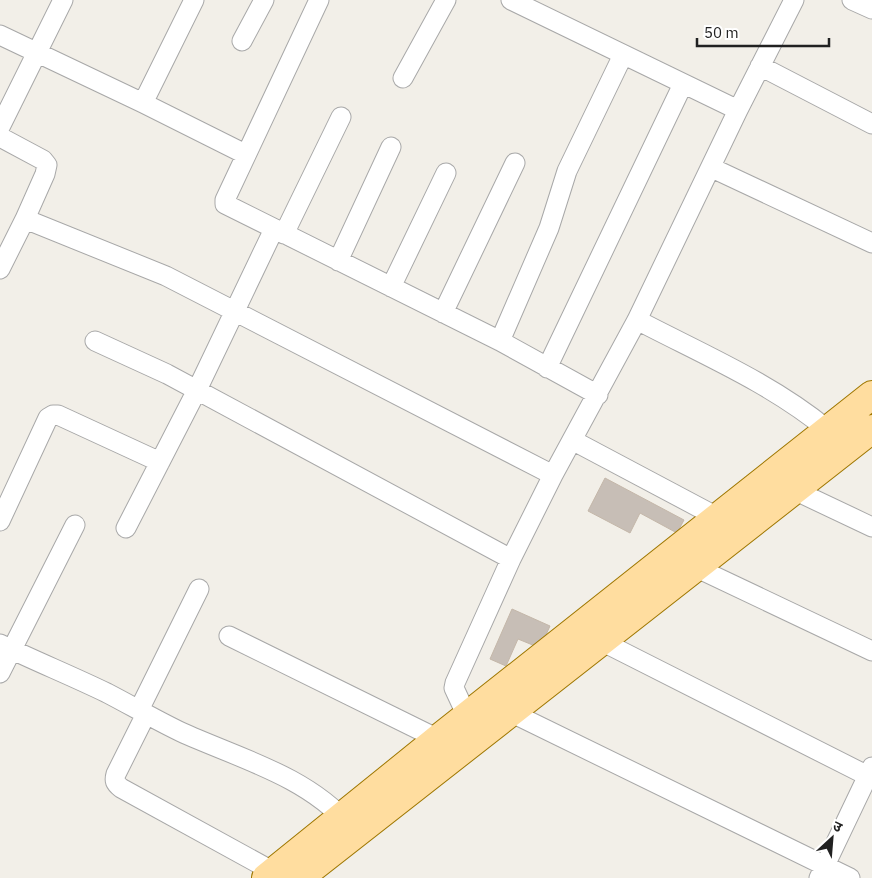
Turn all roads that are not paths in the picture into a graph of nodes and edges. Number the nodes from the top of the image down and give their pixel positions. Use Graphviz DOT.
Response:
graph roads {
  1 [pos="63,0"];
  2 [pos="194,0"];
  3 [pos="264,0"];
  4 [pos="319,0"];
  5 [pos="446,0"];
  6 [pos="511,0"];
  7 [pos="794,0"];
  8 [pos="0,35"];
  9 [pos="242,41"];
  10 [pos="37,53"];
  11 [pos="623,55"];
  12 [pos="760,66"];
  13 [pos="403,78"];
  14 [pos="683,84"];
  15 [pos="143,103"];
  16 [pos="738,110"];
  17 [pos="341,117"];
  18 [pos="872,124"];
  19 [pos="0,127"];
  20 [pos="0,138"];
  21 [pos="391,147"];
  22 [pos="245,154"];
  23 [pos="515,163"];
  24 [pos="712,168"];
  25 [pos="446,173"];
  26 [pos="25,219"];
  27 [pos="279,231"];
  28 [pos="872,243"];
  29 [pos="338,261"];
  30 [pos="0,269"];
  31 [pos="391,287"];
  32 [pos="235,312"];
  33 [pos="443,313"];
  34 [pos="637,320"];
  35 [pos="95,341"];
  36 [pos="500,341"];
  37 [pos="547,368"];
  38 [pos="197,390"];
  39 [pos="598,395"];
  40 [pos="872,395"];
  41 [pos="872,429"];
  42 [pos="828,430"];
  43 [pos="572,440"];
  44 [pos="160,462"];
  45 [pos="553,475"];
  46 [pos="794,490"];
  47 [pos="718,517"];
  48 [pos="0,521"];
  49 [pos="74,525"];
  50 [pos="872,527"];
  51 [pos="126,528"];
  52 [pos="511,559"];
  53 [pos="695,567"];
  54 [pos="199,589"];
  55 [pos="229,636"];
  56 [pos="601,642"];
  57 [pos="6,647"];
  58 [pos="872,651"];
  59 [pos="0,673"];
  60 [pos="143,712"];
  61 [pos="510,712"];
  62 [pos="467,716"];
  63 [pos="438,738"];
  64 [pos="870,772"];
  65 [pos="350,825"];
  66 [pos="822,872"];
  67 [pos="280,876"];
  68 [pos="850,878"];
  1 -- 10 [label="street"];
  2 -- 15 [label="street"];
  3 -- 9 [label="street"];
  4 -- 22 [label="street"];
  5 -- 13 [label="street"];
  6 -- 11 [label="street"];
  7 -- 12 [label="street"];
  8 -- 10 [label="street"];
  10 -- 15 [label="street"];
  10 -- 19 [label="street"];
  11 -- 14 [label="street"];
  11 -- 36 [label="street"];
  12 -- 16 [label="street"];
  12 -- 18 [label="street"];
  14 -- 16 [label="street"];
  14 -- 37 [label="street"];
  15 -- 22 [label="street"];
  16 -- 24 [label="street"];
  17 -- 27 [label="street"];
  20 -- 26 [label="street"];
  21 -- 29 [label="street"];
  22 -- 27 [label="street"];
  23 -- 33 [label="street"];
  24 -- 28 [label="street"];
  24 -- 34 [label="street"];
  25 -- 31 [label="street"];
  26 -- 30 [label="street"];
  26 -- 32 [label="street"];
  27 -- 29 [label="street"];
  27 -- 32 [label="street"];
  29 -- 31 [label="street"];
  31 -- 33 [label="street"];
  32 -- 38 [label="street"];
  32 -- 45 [label="street"];
  33 -- 36 [label="street"];
  34 -- 39 [label="street"];
  34 -- 42 [label="street"];
  35 -- 38 [label="street"];
  36 -- 37 [label="street"];
  37 -- 39 [label="street"];
  38 -- 44 [label="street"];
  38 -- 52 [label="street"];
  39 -- 43 [label="street"];
  40 -- 42 [label="main road"];
  41 -- 46 [label="main road"];
  42 -- 47 [label="main road"];
  43 -- 45 [label="street"];
  43 -- 47 [label="street"];
  44 -- 48 [label="street"];
  44 -- 51 [label="street"];
  45 -- 52 [label="street"];
  46 -- 50 [label="street"];
  46 -- 53 [label="main road"];
  47 -- 62 [label="main road"];
  49 -- 57 [label="street"];
  52 -- 62 [label="street"];
  53 -- 56 [label="main road"];
  53 -- 58 [label="street"];
  54 -- 60 [label="street"];
  55 -- 63 [label="street"];
  56 -- 61 [label="main road"];
  56 -- 64 [label="street"];
  57 -- 59 [label="street"];
  57 -- 60 [label="street"];
  60 -- 65 [label="street"];
  60 -- 67 [label="street"];
  61 -- 65 [label="main road"];
  61 -- 66 [label="street"];
  62 -- 63 [label="main road"];
  63 -- 65 [label="main road"];
  64 -- 66 [label="street"];
  65 -- 67 [label="main road"];
  66 -- 68 [label="street"];
}
